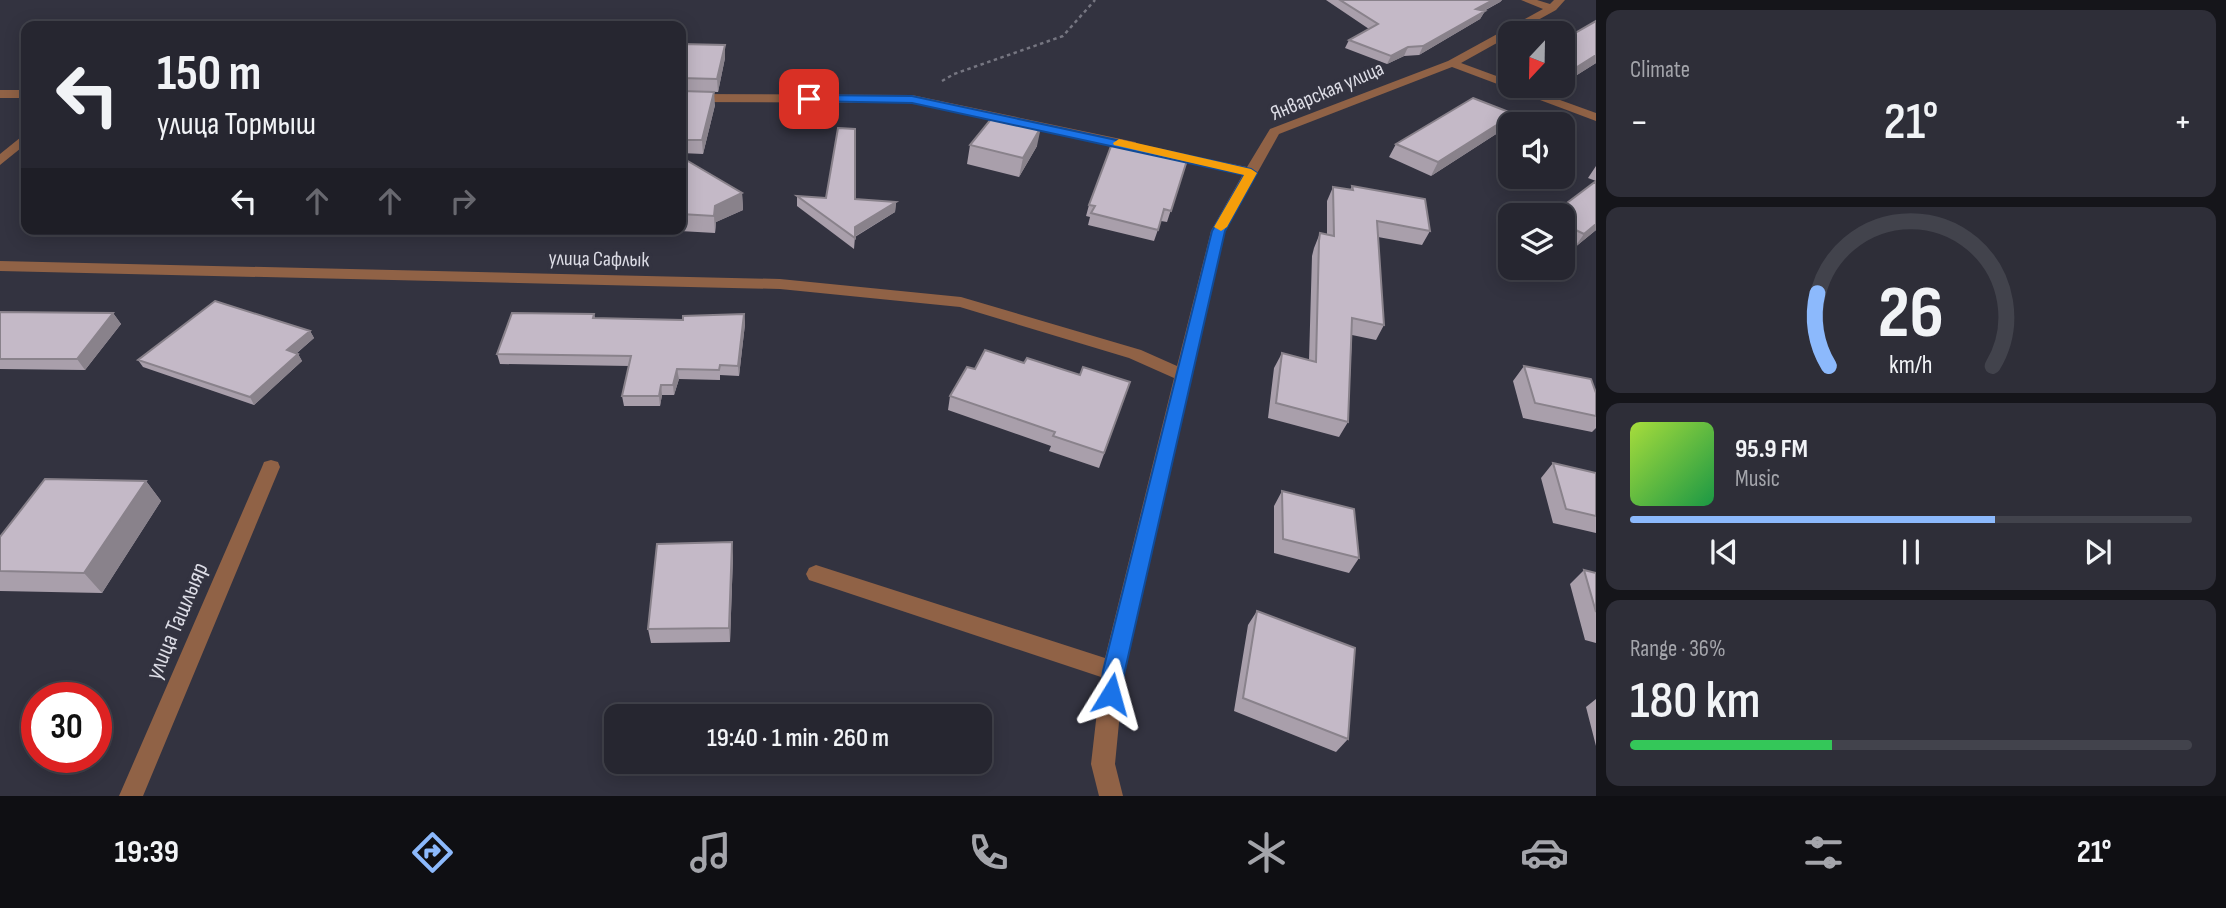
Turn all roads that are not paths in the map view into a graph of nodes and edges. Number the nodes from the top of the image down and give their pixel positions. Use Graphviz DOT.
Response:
graph roads {
  1 [pos="1526,0"];
  2 [pos="1556,4"];
  3 [pos="1452,63"];
  4 [pos="1498,80"];
  5 [pos="0,94"];
  6 [pos="21,94"];
  7 [pos="686,98"];
  8 [pos="1546,98"];
  9 [pos="1596,117"];
  10 [pos="21,142"];
  11 [pos="1143,148"];
  12 [pos="1156,151"];
  13 [pos="0,161"];
  14 [pos="1251,173"];
  15 [pos="0,266"];
  16 [pos="1185,376"];
  17 [pos="271,467"];
  18 [pos="816,574"];
  19 [pos="1113,671"];
  20 [pos="131,796"];
  21 [pos="1111,796"];
  1 -- 2 [label="street"];
  2 -- 3 [label="street, Январская улица"];
  3 -- 4 [label="street"];
  3 -- 14 [label="street, Январская улица"];
  5 -- 6 [label="street"];
  7 -- 11 [label="street"];
  8 -- 9 [label="street"];
  10 -- 13 [label="street"];
  12 -- 14 [label="street"];
  14 -- 16 [label="street, Январская улица"];
  15 -- 16 [label="street, улица Сафлык"];
  16 -- 19 [label="street, Январская улица"];
  17 -- 20 [label="street, улица Ташлыяр"];
  18 -- 19 [label="street"];
  19 -- 21 [label="street, Январская улица"];
}
